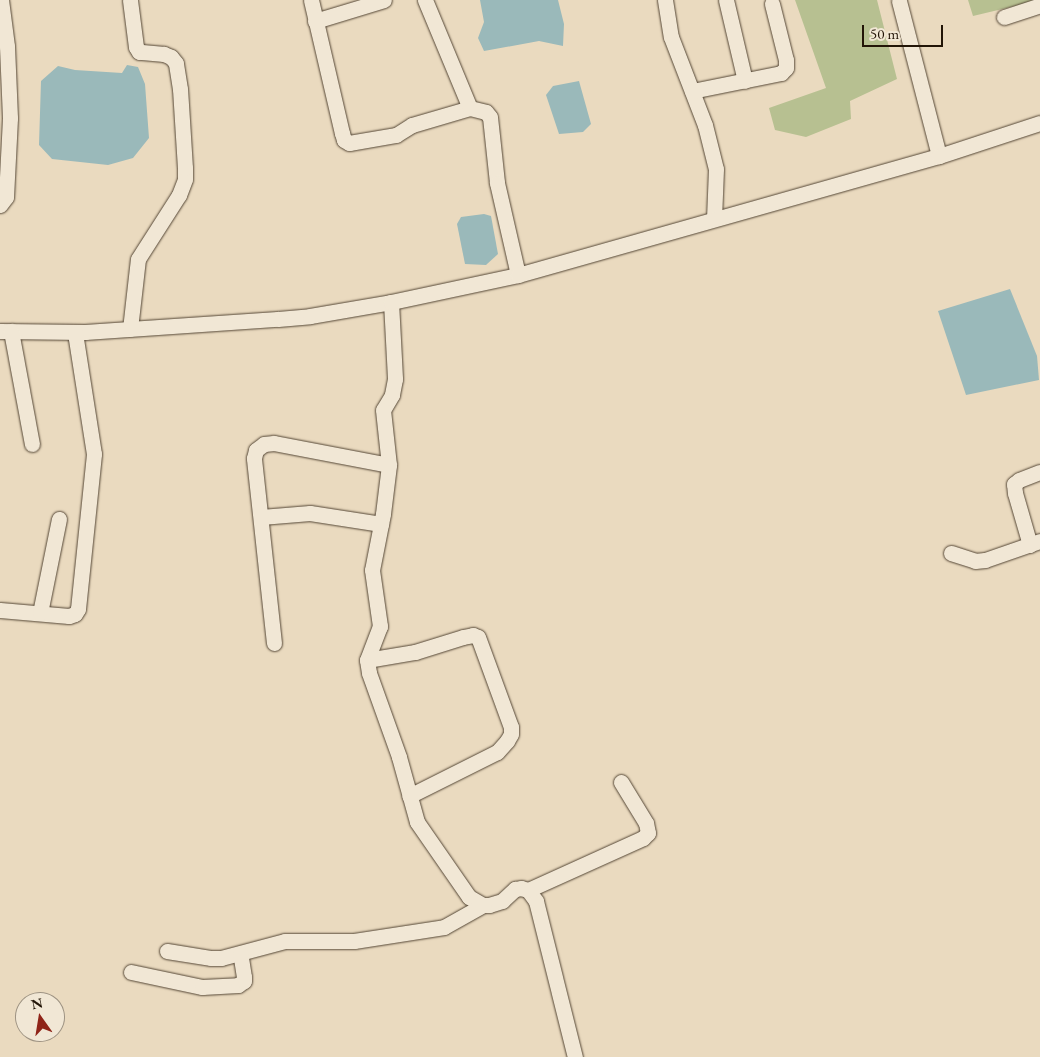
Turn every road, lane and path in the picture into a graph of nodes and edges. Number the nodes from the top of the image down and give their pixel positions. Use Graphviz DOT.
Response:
graph roads {
  1 [pos="1,0"];
  2 [pos="130,0"];
  3 [pos="311,0"];
  4 [pos="384,0"];
  5 [pos="425,0"];
  6 [pos="665,0"];
  7 [pos="726,0"];
  8 [pos="899,1"];
  9 [pos="772,4"];
  10 [pos="1040,5"];
  11 [pos="1004,17"];
  12 [pos="315,21"];
  13 [pos="745,81"];
  14 [pos="692,91"];
  15 [pos="470,108"];
  16 [pos="1039,127"];
  17 [pos="939,156"];
  18 [pos="0,206"];
  19 [pos="714,218"];
  20 [pos="518,275"];
  21 [pos="391,302"];
  22 [pos="130,329"];
  23 [pos="5,331"];
  24 [pos="75,332"];
  25 [pos="32,444"];
  26 [pos="389,465"];
  27 [pos="1040,472"];
  28 [pos="261,517"];
  29 [pos="59,518"];
  30 [pos="381,524"];
  31 [pos="1035,543"];
  32 [pos="951,552"];
  33 [pos="0,610"];
  34 [pos="40,613"];
  35 [pos="274,643"];
  36 [pos="367,660"];
  37 [pos="621,782"];
  38 [pos="409,796"];
  39 [pos="528,890"];
  40 [pos="483,905"];
  41 [pos="167,951"];
  42 [pos="240,952"];
  43 [pos="131,972"];
  44 [pos="575,1057"];
  1 -- 18 [label="street"];
  2 -- 22 [label="street"];
  3 -- 12 [label="street"];
  4 -- 12 [label="street"];
  5 -- 15 [label="street"];
  6 -- 14 [label="street"];
  7 -- 13 [label="street"];
  8 -- 17 [label="street"];
  9 -- 13 [label="street"];
  10 -- 11 [label="street"];
  12 -- 15 [label="street"];
  13 -- 14 [label="street"];
  14 -- 19 [label="street"];
  15 -- 20 [label="street"];
  16 -- 17 [label="street"];
  17 -- 19 [label="street"];
  19 -- 20 [label="street"];
  20 -- 21 [label="street"];
  21 -- 22 [label="street"];
  21 -- 26 [label="street"];
  22 -- 24 [label="street"];
  23 -- 24 [label="street"];
  23 -- 25 [label="street"];
  24 -- 34 [label="street"];
  26 -- 28 [label="street"];
  26 -- 30 [label="street"];
  27 -- 31 [label="street"];
  28 -- 30 [label="street"];
  28 -- 35 [label="street"];
  29 -- 34 [label="street"];
  30 -- 36 [label="street"];
  31 -- 32 [label="street"];
  33 -- 34 [label="street"];
  36 -- 38 [label="street"];
  36 -- 38 [label="street"];
  37 -- 39 [label="street"];
  38 -- 40 [label="street"];
  39 -- 40 [label="street"];
  39 -- 44 [label="street"];
  40 -- 42 [label="street"];
  41 -- 42 [label="street"];
  42 -- 43 [label="street"];
}
